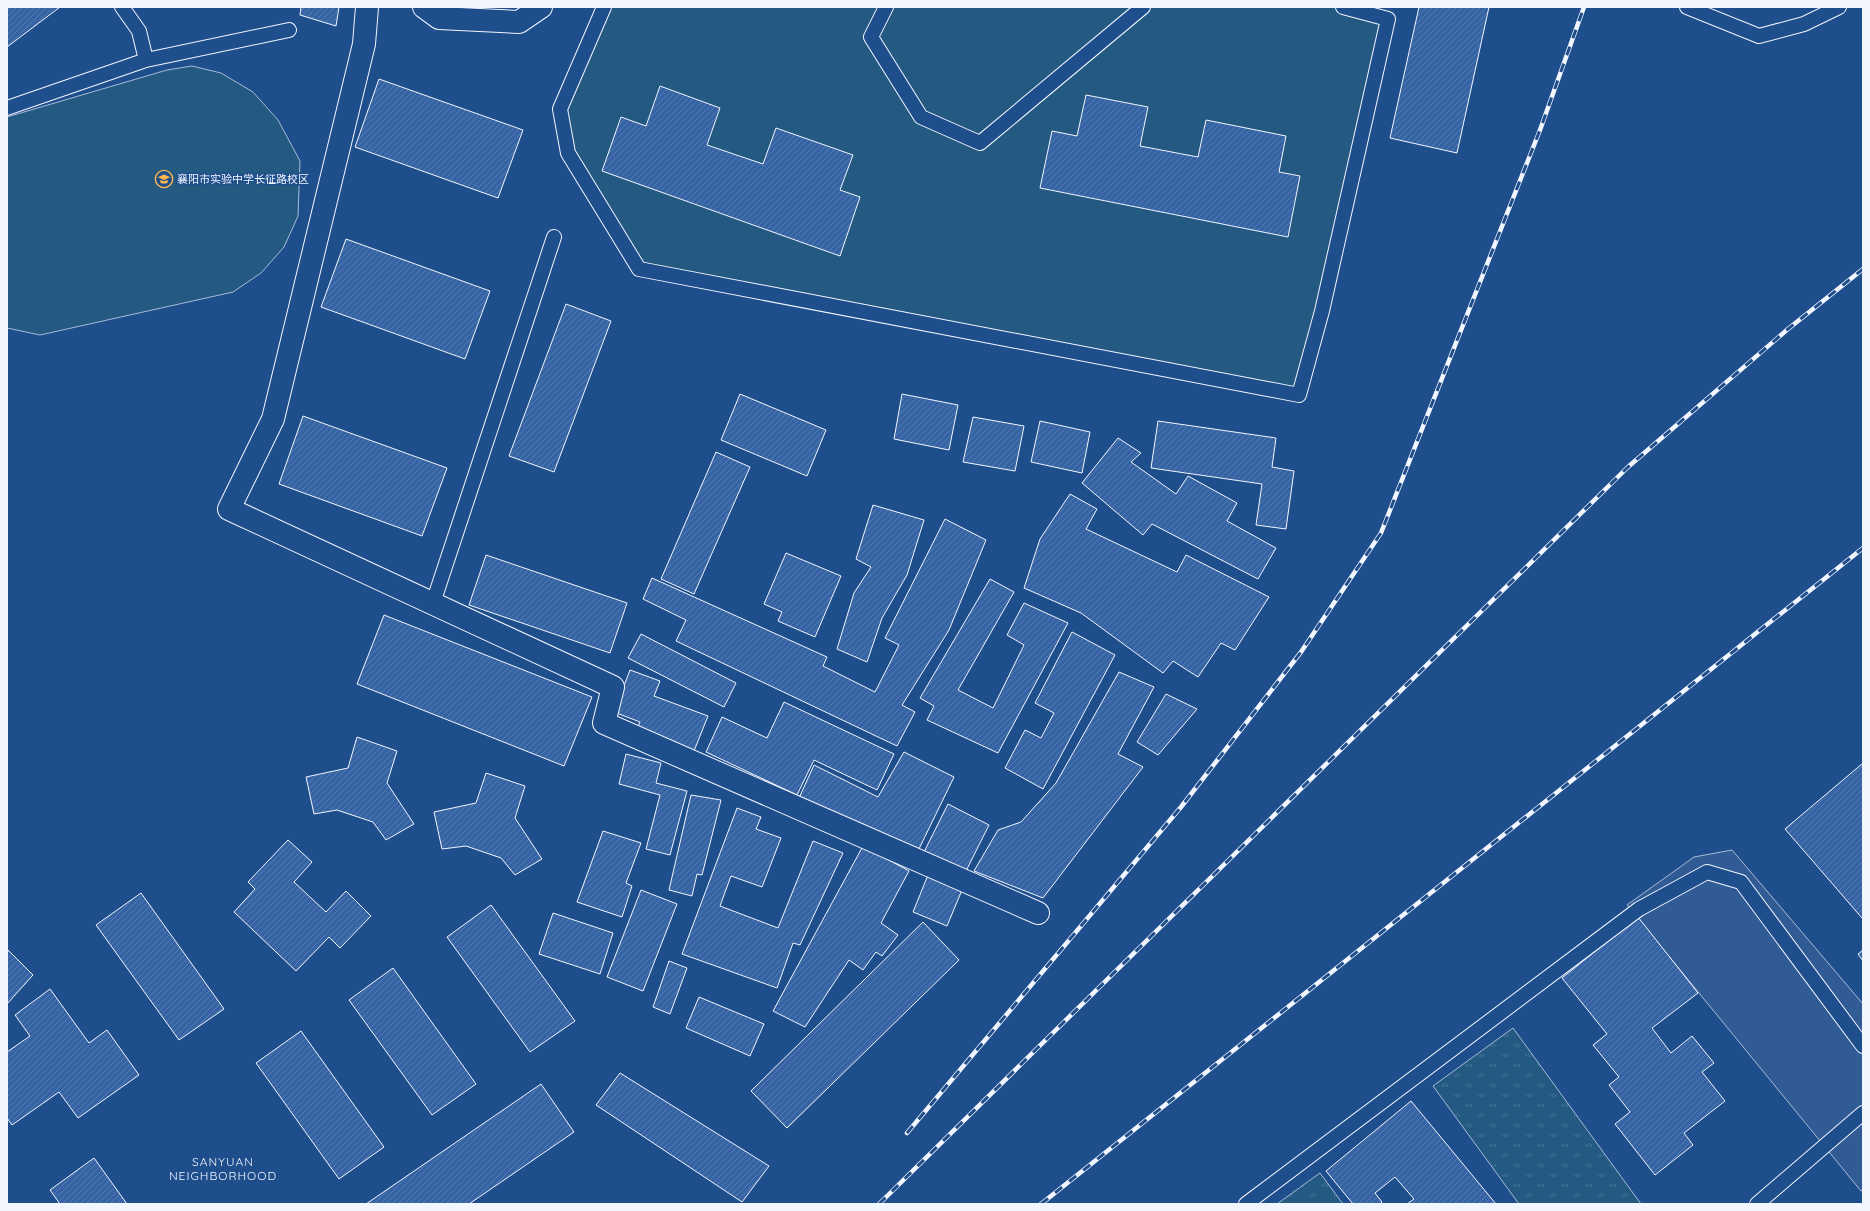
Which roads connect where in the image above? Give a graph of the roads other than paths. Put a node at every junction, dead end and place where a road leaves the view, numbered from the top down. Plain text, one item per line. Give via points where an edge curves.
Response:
1 (122, 7) edge
2 (367, 7) edge
3 (424, 7) edge
4 (541, 7) edge
5 (604, 7) edge
6 (886, 7) edge
7 (1143, 7) edge
8 (1343, 7) edge
9 (1687, 7) edge
10 (1839, 7) edge
11 (289, 30) dead end
12 (146, 60) junction
13 (7, 108) edge
14 (554, 237) dead end
15 (433, 603) junction
16 (1038, 913) dead end
17 (1863, 1046) edge
18 (1863, 1113) edge
19 (1246, 1204) edge
20 (1756, 1204) edge

1 - 12 lane via 140,31
2 - 15 street via 364,44 273,419 229,509
3 - 4 street via 439,18 519,22
5 - 8 lane via 560,109 568,153 639,269 1300,394 1322,311 1388,18
6 - 7 lane via 871,37 921,117 980,143
9 - 10 lane via 1759,36 1804,24
11 - 12 lane
12 - 13 lane
14 - 15 lane
15 - 16 street via 613,687 604,723
17 - 19 lane via 1742,882 1707,872 1639,909
18 - 20 lane

